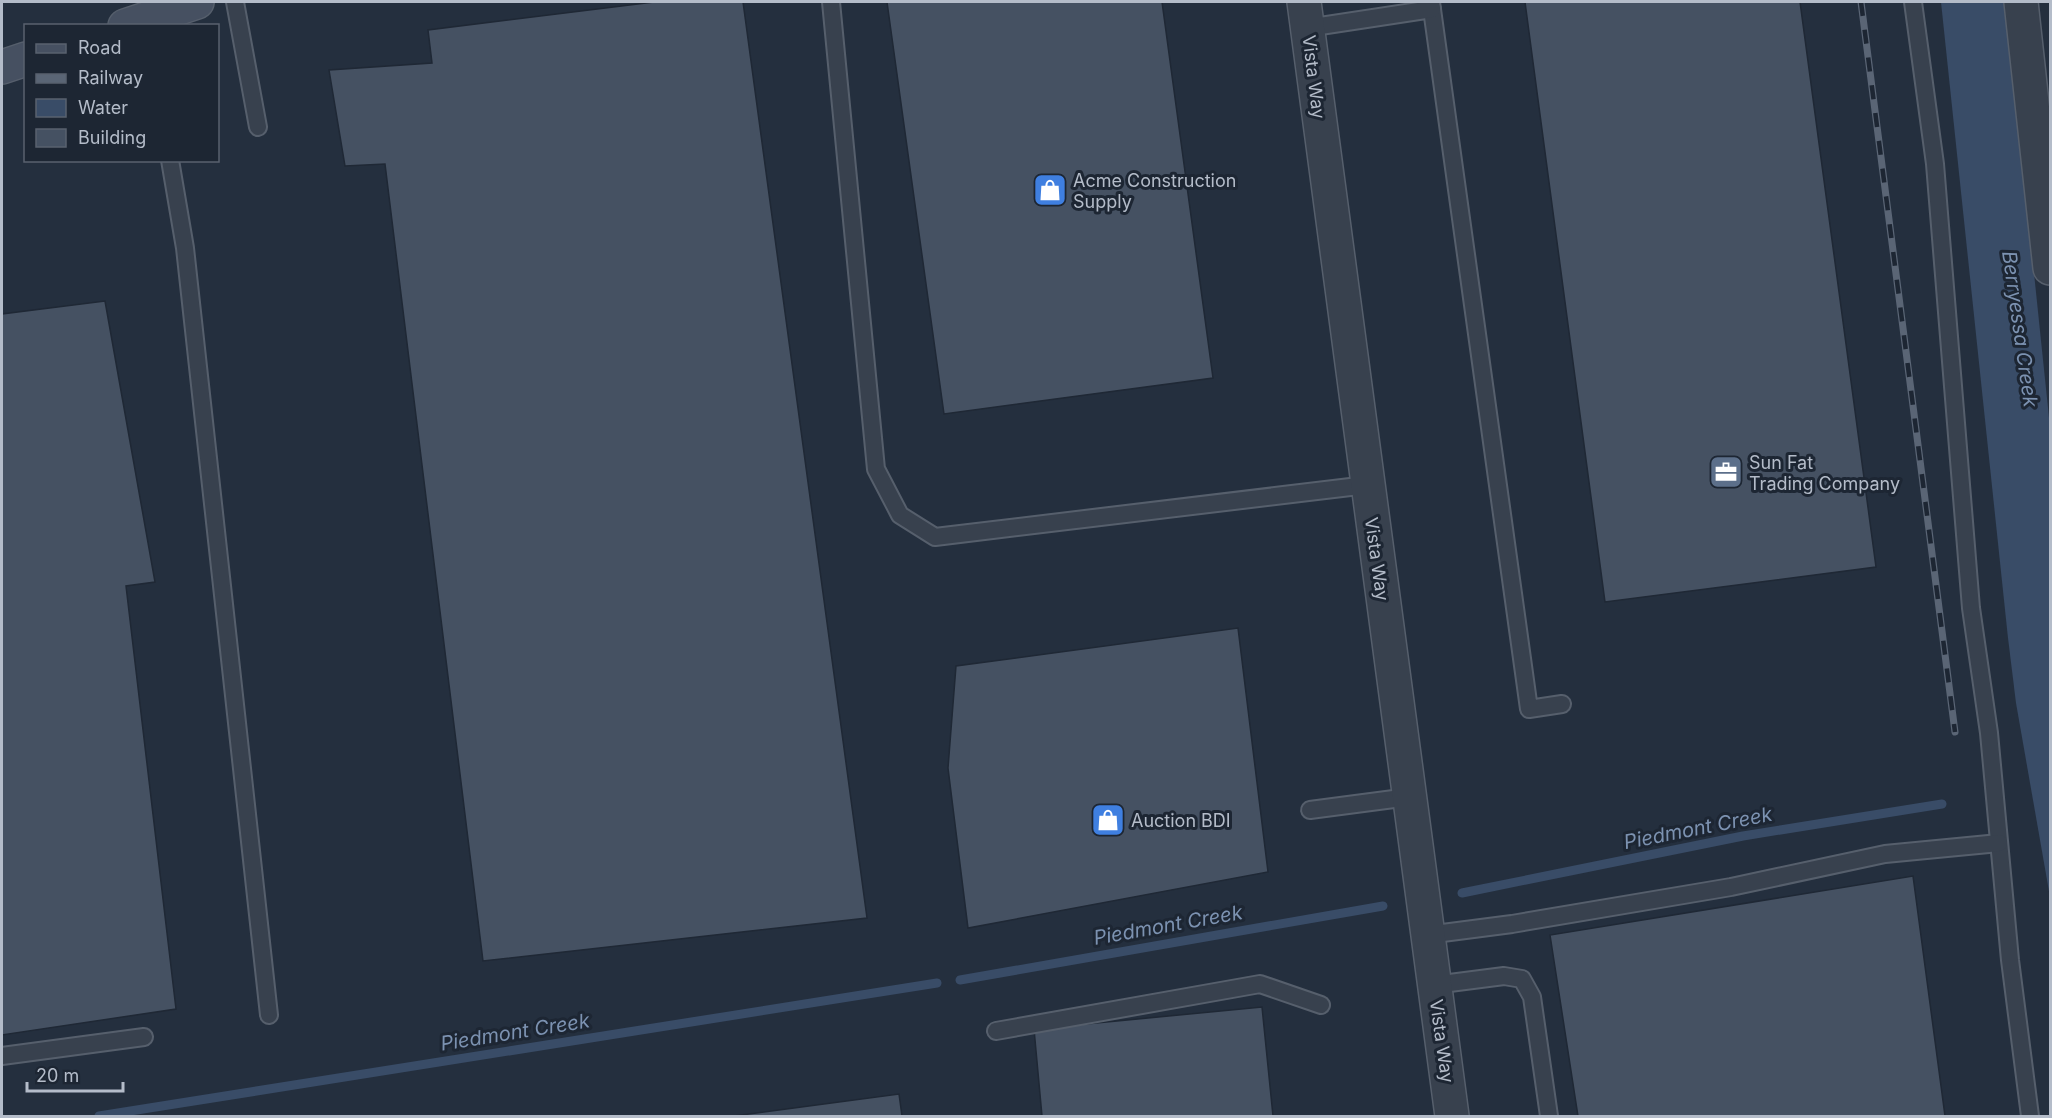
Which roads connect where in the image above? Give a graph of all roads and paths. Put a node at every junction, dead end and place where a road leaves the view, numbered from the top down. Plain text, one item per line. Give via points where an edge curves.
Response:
1 (197, 2) edge
2 (235, 2) edge
3 (831, 2) edge
4 (1913, 2) edge
5 (2021, 2) edge
6 (1431, 5) edge
7 (164, 7) edge
8 (1306, 15) edge
9 (129, 24) edge
10 (258, 127) dead end
11 (170, 162) edge
12 (2050, 268) edge
13 (1367, 484) junction
14 (1562, 704) dead end
15 (1409, 797) junction
16 (1310, 810) dead end
17 (1999, 843) junction
18 (1427, 935) junction
19 (1434, 985) junction
20 (1321, 1005) dead end
21 (269, 1015) dead end
22 (996, 1031) dead end
23 (144, 1037) dead end
24 (2, 1056) edge
25 (1452, 1116) edge
26 (1549, 1116) edge
27 (2030, 1116) edge

1 - 7 main road
2 - 10 lane
3 - 13 lane via 876,469 900,515 935,537
4 - 17 lane via 1935,164 1971,608
5 - 12 street
6 - 8 lane
6 - 14 lane via 1529,709
7 - 9 main road
8 - 13 street, Vista Way
11 - 21 lane via 185,248
13 - 15 street, Vista Way
15 - 16 lane
15 - 18 street, Vista Way
17 - 18 lane via 1885,854 1731,887
17 - 27 lane
18 - 19 street, Vista Way
19 - 25 street, Vista Way
19 - 26 lane via 1504,976 1522,979 1532,997
20 - 22 lane via 1260,984
23 - 24 lane

